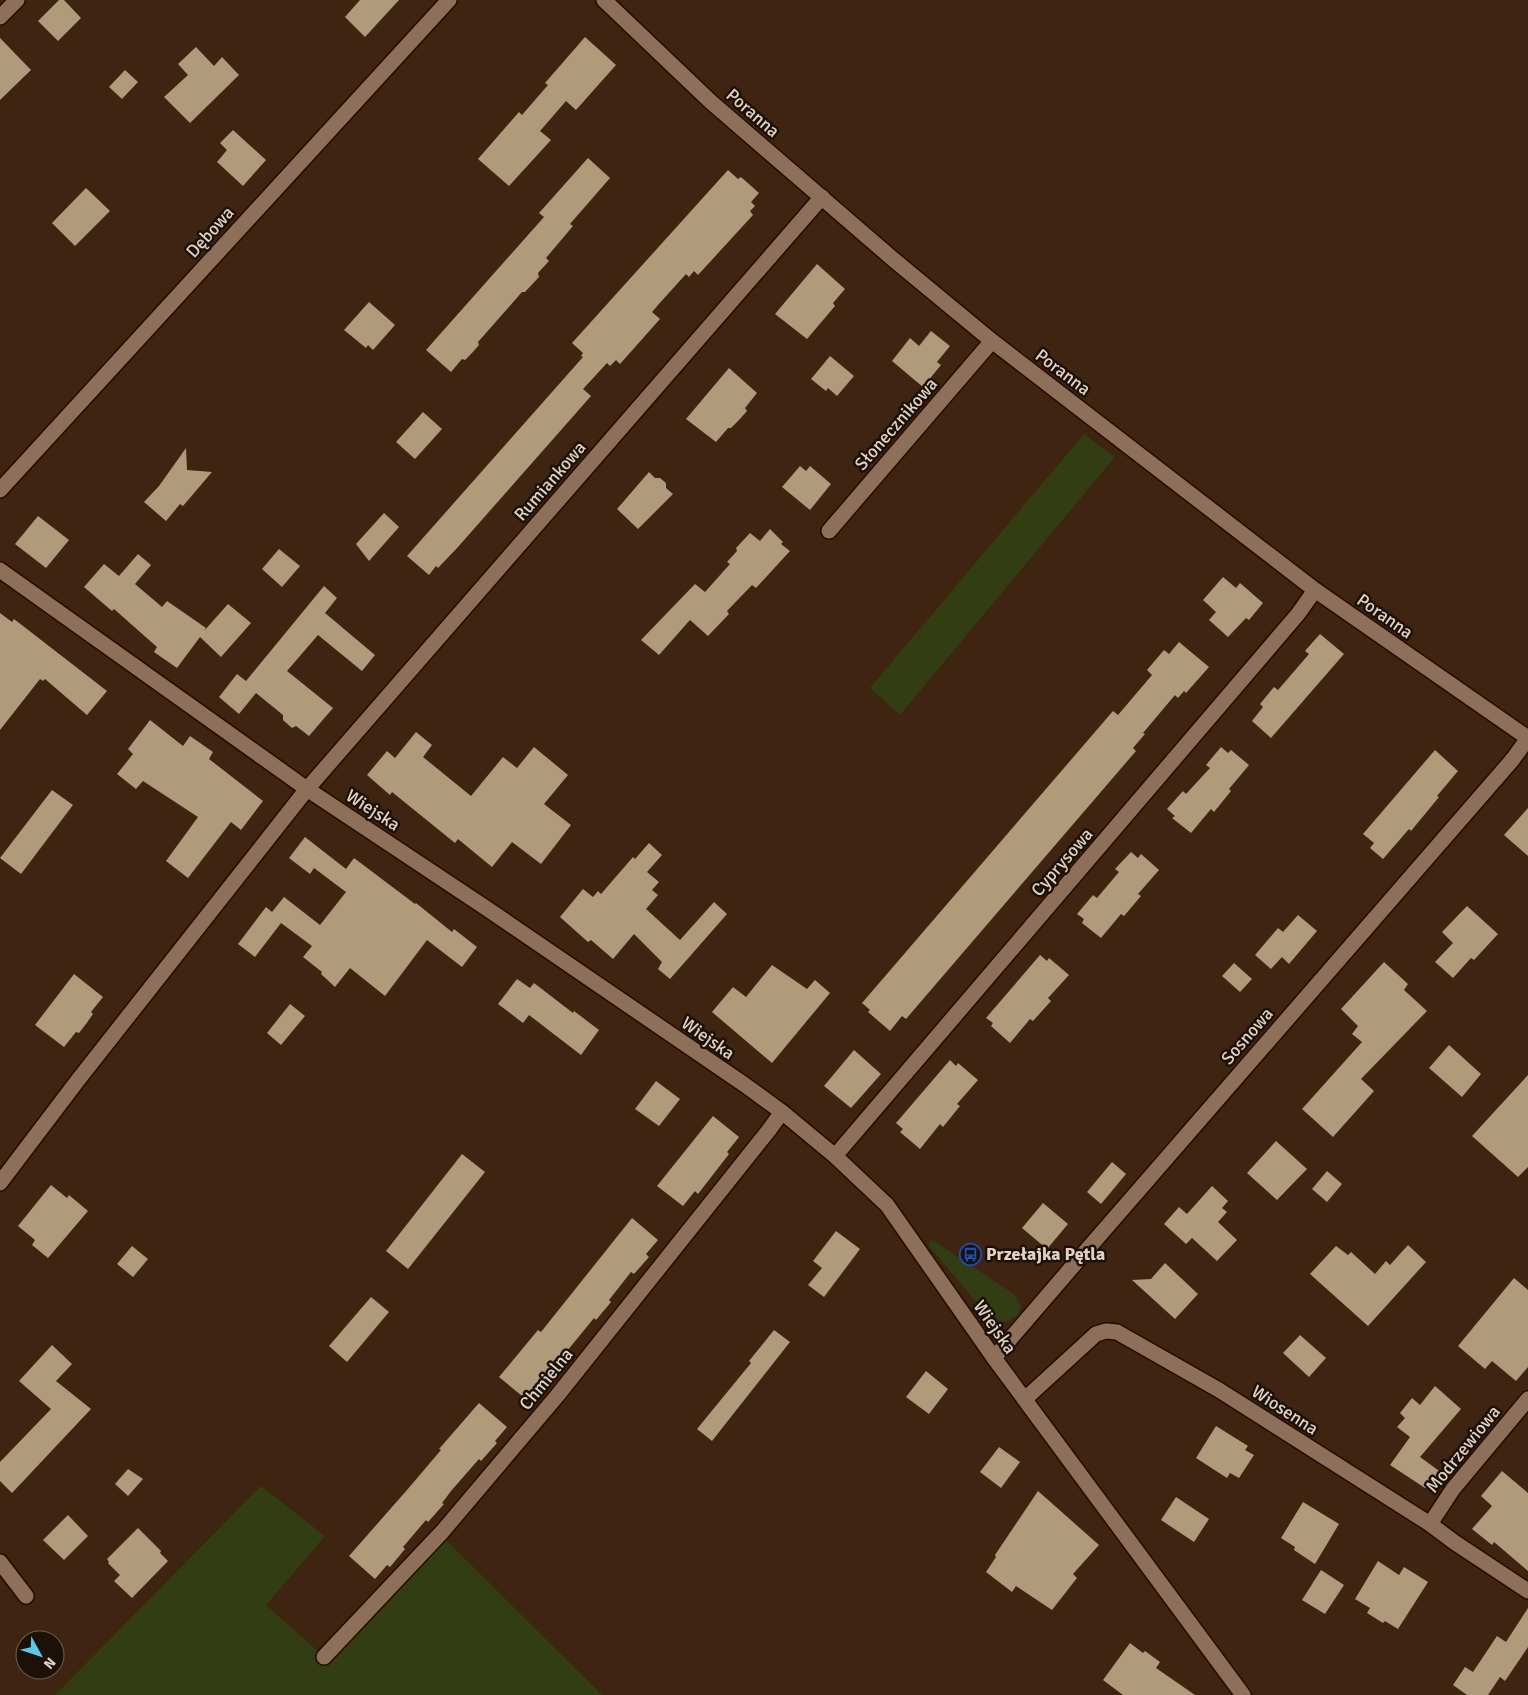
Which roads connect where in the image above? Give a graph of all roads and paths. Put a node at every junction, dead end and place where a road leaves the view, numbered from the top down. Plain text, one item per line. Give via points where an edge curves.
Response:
1 (17, 0) edge
2 (449, 0) edge
3 (604, 0) edge
4 (0, 17) edge
5 (822, 197) junction
6 (992, 341) junction
7 (0, 490) edge
8 (828, 531) dead end
9 (0, 570) edge
10 (1315, 590) junction
11 (1528, 738) edge
12 (307, 789) junction
13 (782, 1112) junction
14 (835, 1156) junction
15 (0, 1183) edge
16 (994, 1358) junction
17 (1528, 1398) edge
18 (1025, 1399) junction
19 (1430, 1524) junction
20 (0, 1562) edge
21 (1528, 1591) edge
22 (26, 1596) dead end
23 (324, 1657) dead end
24 (1243, 1695) edge

1 - 4 street
2 - 7 street, Dębowa
3 - 5 street, Poranna via 711,102
5 - 6 street, Poranna
5 - 12 street, Rumiankowa
6 - 8 street, Słonecznikowa
6 - 10 street, Poranna
9 - 12 street, Wiejska
10 - 11 street, Poranna
10 - 14 street, Cyprysowa via 1298,614
11 - 16 street, Sosnowa
12 - 13 street, Wiejska via 494,913
12 - 15 street, Rumiankowa
13 - 14 street, Wiejska
13 - 23 street, Chmielna via 557,1396 449,1525
14 - 16 street, Wiejska via 887,1205
16 - 18 street, Wiejska
17 - 19 street, Modrzewiowa via 1453,1489
18 - 19 street, Wiosenna via 1096,1334 1117,1332 1219,1390
18 - 24 street, Wiejska
19 - 21 street, Wiosenna
20 - 22 street

